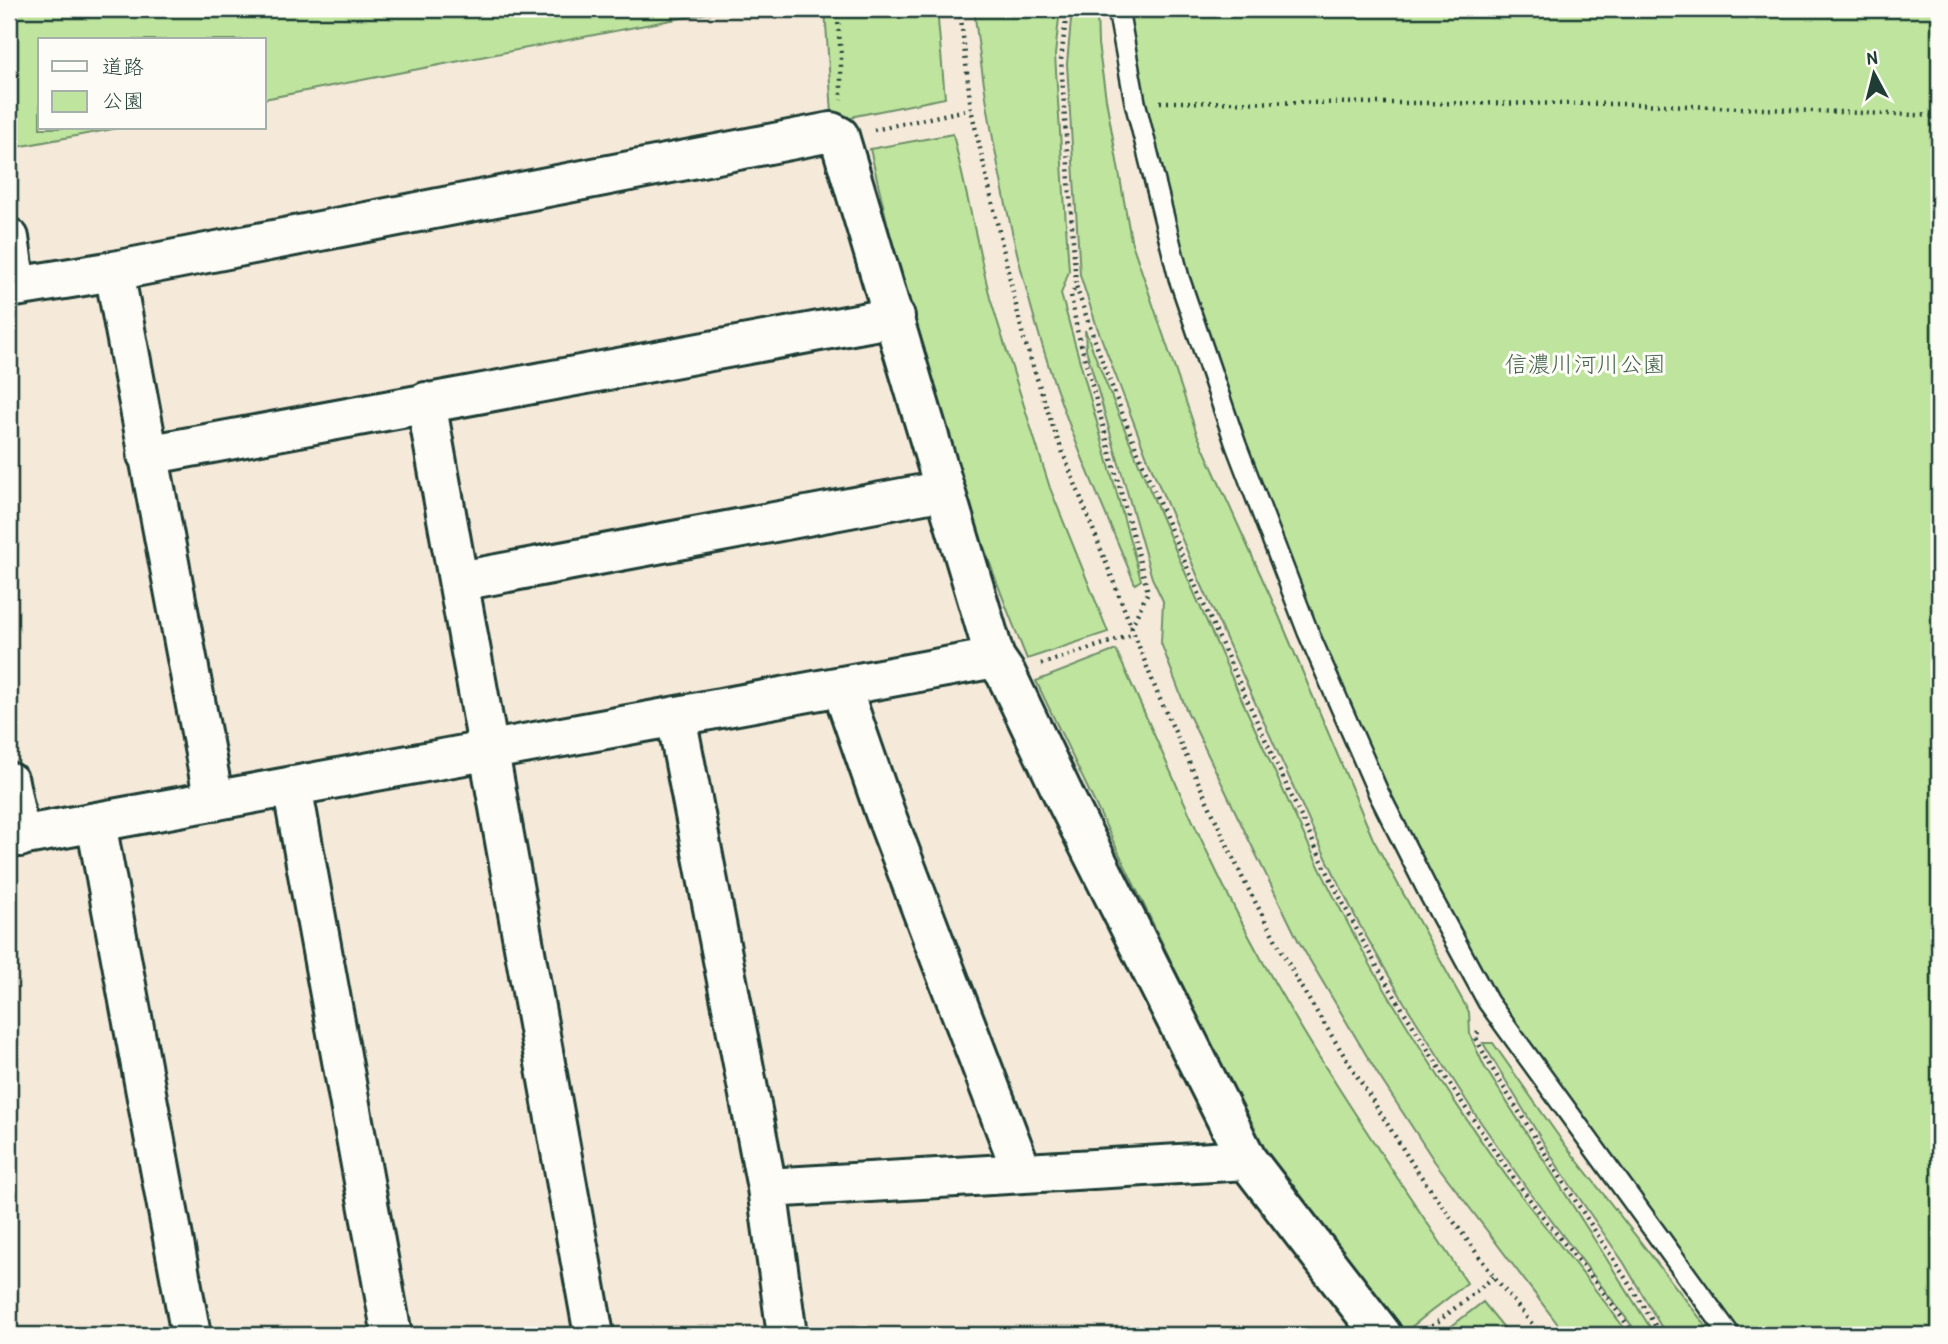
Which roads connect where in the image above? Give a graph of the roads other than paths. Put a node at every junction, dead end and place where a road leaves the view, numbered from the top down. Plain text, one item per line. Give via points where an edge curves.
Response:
1 (1118, 9) edge
2 (9, 239) edge
3 (114, 271) junction
4 (12, 287) edge
5 (895, 317) junction
6 (426, 402) junction
7 (147, 455) junction
8 (945, 490) junction
9 (460, 581) junction
10 (1001, 666) junction
11 (841, 686) junction
12 (676, 716) junction
13 (489, 751) junction
14 (9, 782) edge
15 (292, 786) junction
16 (215, 801) junction
17 (96, 823) junction
18 (14, 837) edge
19 (1247, 1160) junction
20 (1022, 1172) junction
21 (767, 1188) junction
22 (191, 1335) edge
23 (392, 1335) edge
24 (594, 1335) edge
25 (787, 1335) edge
26 (1382, 1335) edge
27 (1730, 1335) edge

1 - 27 lane via 1135,102 1180,278 1236,445 1308,632 1378,792 1488,1002
2 - 4 street
3 - 4 street
3 - 5 street via 831,132 851,134
3 - 7 street
5 - 6 street
5 - 8 street
6 - 7 street
6 - 9 street
7 - 16 street
8 - 9 street
8 - 10 street
9 - 13 street
10 - 11 street
10 - 19 street
11 - 12 street
11 - 20 street via 884,813
12 - 13 street
12 - 21 street
13 - 15 street
13 - 24 street
14 - 18 street
15 - 16 street
15 - 23 street
16 - 17 street
17 - 18 street
17 - 22 street
19 - 20 street
19 - 26 street
20 - 21 street
21 - 25 street

